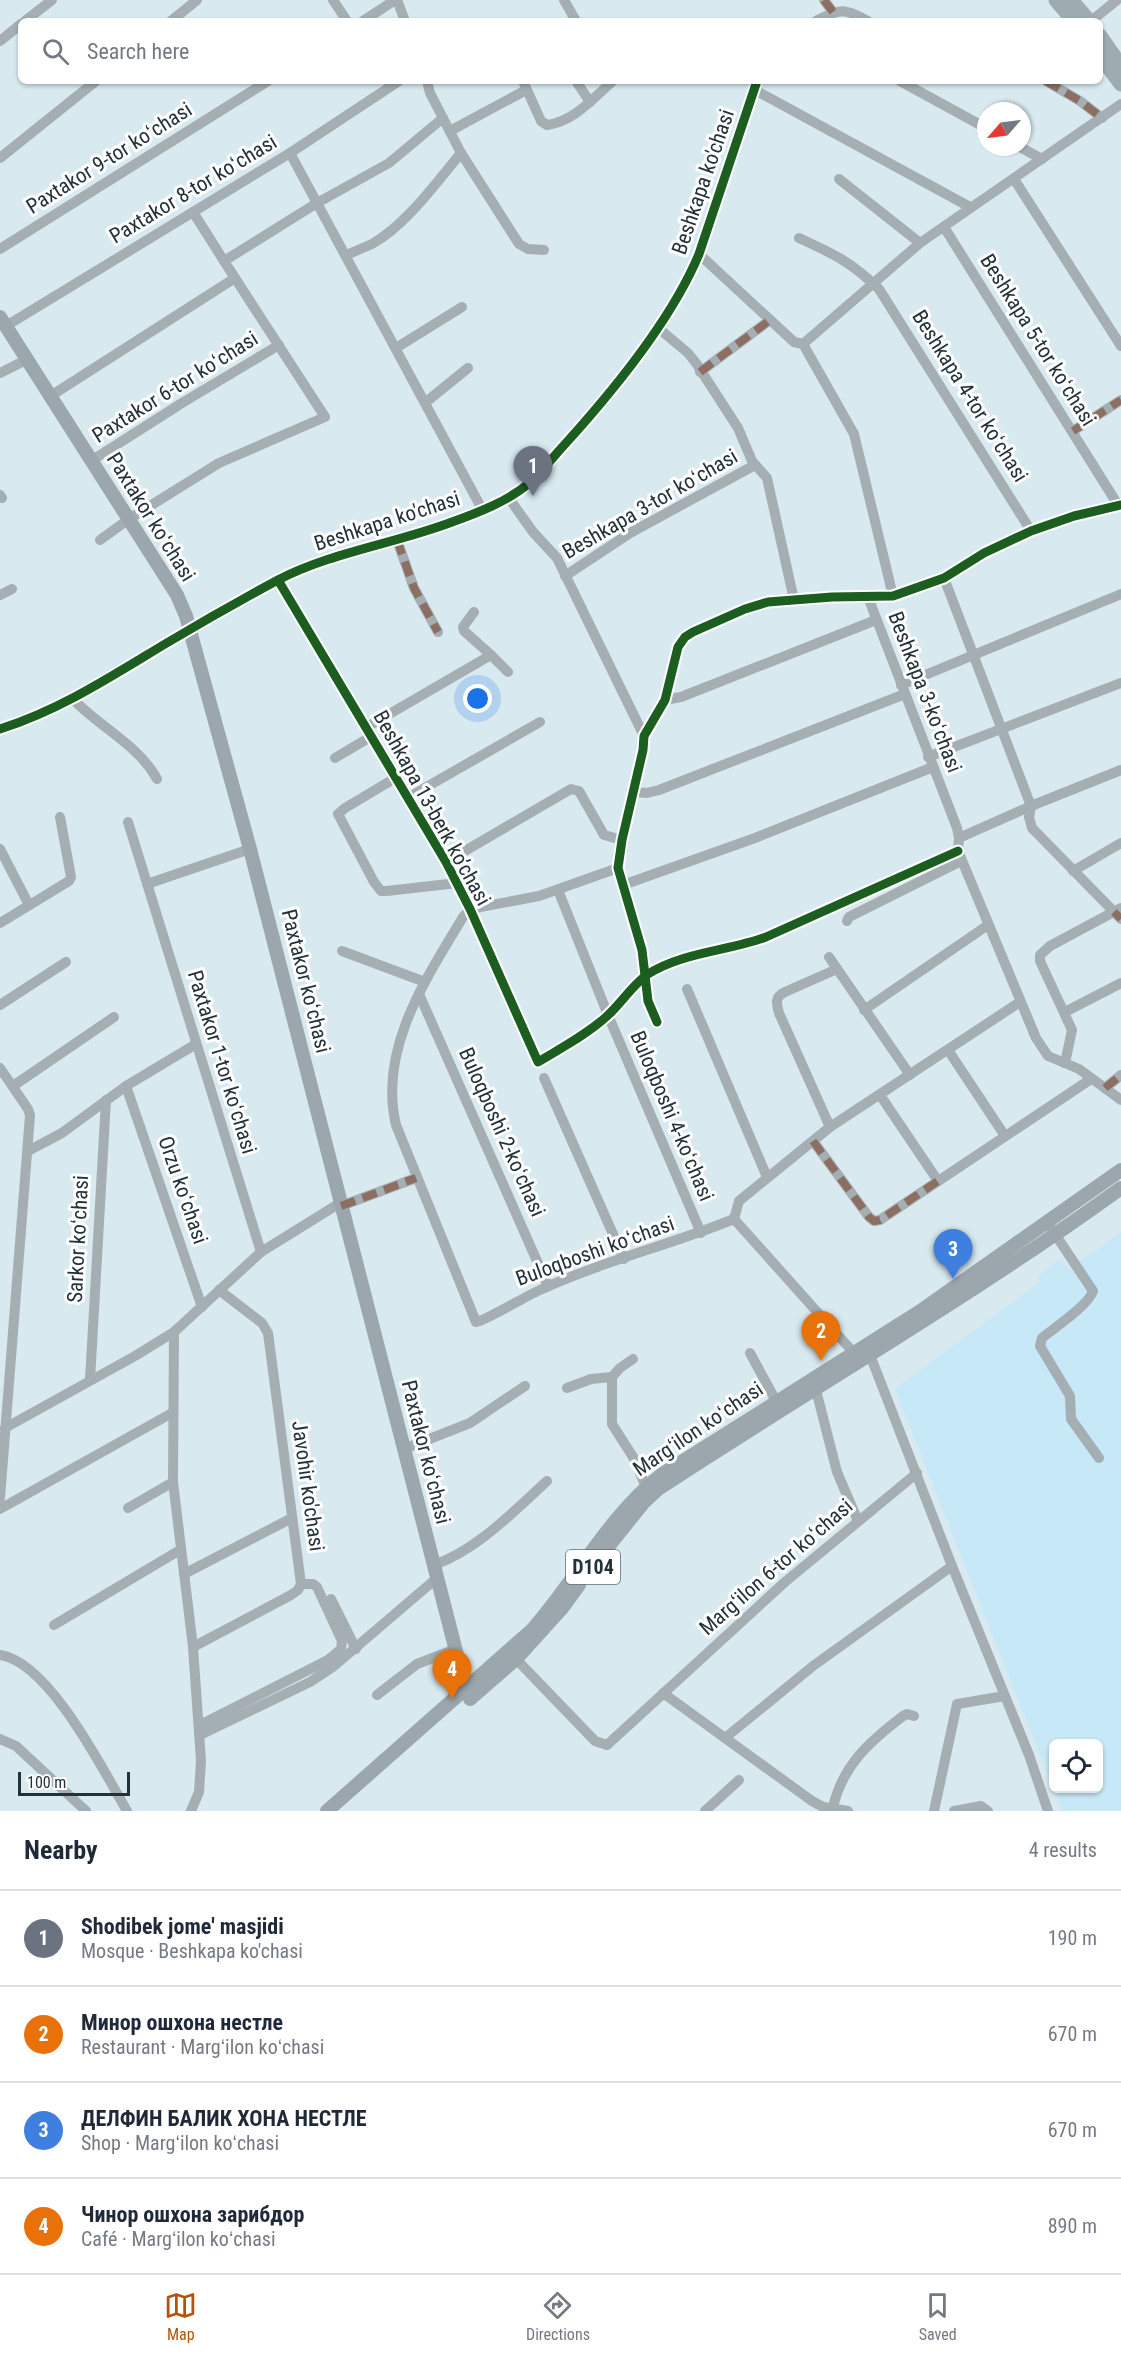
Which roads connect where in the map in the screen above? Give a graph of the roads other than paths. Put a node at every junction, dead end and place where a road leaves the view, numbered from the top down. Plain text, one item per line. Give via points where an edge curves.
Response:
1 (52, 0) edge
2 (197, 0) edge
3 (333, 0) edge
4 (396, 0) edge
5 (564, 0) edge
6 (824, 0) edge
7 (1056, 0) edge
8 (1071, 0) edge
9 (1117, 0) edge
10 (833, 12) junction
11 (29, 18) edge
12 (175, 18) edge
13 (345, 18) edge
14 (368, 18) edge
15 (404, 18) edge
16 (574, 18) edge
17 (822, 18) edge
18 (863, 18) edge
19 (1071, 18) edge
20 (1087, 18) edge
21 (1094, 18) edge
22 (18, 26) edge
23 (1103, 40) edge
24 (0, 41) edge
25 (1103, 60) edge
26 (1121, 66) edge
27 (92, 84) edge
28 (263, 84) edge
29 (394, 84) edge
30 (428, 84) edge
31 (578, 84) edge
32 (610, 84) edge
33 (905, 84) edge
34 (1051, 84) edge
35 (1121, 84) edge
36 (525, 85) edge
37 (755, 85) edge
38 (590, 102) junction
39 (1121, 104) edge
40 (443, 118) junction
41 (1102, 118) junction
42 (977, 123) edge
43 (450, 131) junction
44 (290, 153) junction
45 (461, 153) junction
46 (1031, 153) edge
47 (0, 158) edge
48 (1042, 159) junction
49 (839, 179) dead end
50 (1014, 179) junction
51 (317, 203) junction
52 (970, 207) junction
53 (193, 212) junction
54 (944, 227) junction
55 (799, 238) dead end
56 (920, 243) junction
57 (0, 249) edge
58 (544, 250) dead end
59 (699, 254) junction
60 (345, 255) junction
61 (224, 261) junction
62 (236, 278) junction
63 (873, 283) junction
64 (462, 307) dead end
65 (770, 320) junction
66 (3, 322) edge
67 (657, 327) junction
68 (803, 344) junction
69 (279, 345) junction
70 (1121, 346) edge
71 (396, 348) junction
72 (26, 360) junction
73 (468, 368) dead end
74 (700, 372) junction
75 (0, 373) edge
76 (49, 397) junction
77 (1121, 400) edge
78 (426, 402) junction
79 (1073, 431) junction
80 (91, 461) junction
81 (755, 465) junction
82 (508, 497) junction
83 (1119, 505) edge
84 (482, 509) junction
85 (129, 519) junction
86 (1031, 531) junction
87 (100, 540) dead end
88 (397, 540) junction
89 (565, 576) junction
90 (944, 578) junction
91 (278, 580) junction
92 (12, 589) dead end
93 (1121, 594) edge
94 (0, 595) edge
95 (892, 596) junction
96 (868, 597) junction
97 (794, 600) junction
98 (474, 612) dead end
99 (876, 620) junction
100 (190, 629) junction
101 (438, 632) dead end
102 (491, 655) junction
103 (974, 656) junction
104 (508, 672) dead end
105 (1121, 683) edge
106 (903, 689) junction
107 (73, 699) junction
108 (665, 700) junction
109 (540, 722) dead end
110 (1001, 728) junction
111 (0, 729) edge
112 (370, 732) junction
113 (644, 736) junction
114 (928, 756) junction
115 (335, 758) dead end
116 (933, 767) junction
117 (1121, 770) edge
118 (397, 777) junction
119 (157, 778) dead end
120 (635, 792) junction
121 (409, 797) junction
122 (1030, 806) junction
123 (60, 817) dead end
124 (128, 822) dead end
125 (959, 838) junction
126 (622, 840) junction
127 (1121, 843) edge
128 (0, 849) edge
129 (250, 849) junction
130 (960, 856) junction
131 (446, 862) junction
132 (618, 868) junction
133 (1073, 871) junction
134 (147, 884) junction
135 (457, 884) junction
136 (623, 885) junction
137 (558, 890) junction
138 (29, 905) junction
139 (470, 909) junction
140 (1119, 913) edge
141 (847, 921) dead end
142 (0, 923) edge
143 (988, 925) junction
144 (342, 951) dead end
145 (829, 957) dead end
146 (66, 962) dead end
147 (837, 969) junction
148 (647, 975) junction
149 (425, 982) junction
150 (1121, 983) edge
151 (687, 989) dead end
152 (419, 994) junction
153 (1020, 1002) junction
154 (0, 1005) edge
155 (864, 1010) junction
156 (1065, 1012) junction
157 (608, 1015) junction
158 (114, 1017) dead end
159 (657, 1022) dead end
160 (196, 1044) junction
161 (948, 1050) junction
162 (1065, 1062) junction
163 (0, 1068) edge
164 (910, 1075) junction
165 (1121, 1075) edge
166 (544, 1078) dead end
167 (1090, 1079) junction
168 (13, 1086) junction
169 (126, 1086) junction
170 (1105, 1088) junction
171 (879, 1095) junction
172 (106, 1100) junction
173 (1121, 1100) edge
174 (830, 1127) junction
175 (1005, 1136) junction
176 (813, 1141) junction
177 (28, 1151) junction
178 (1121, 1170) edge
179 (416, 1178) junction
180 (767, 1178) junction
181 (938, 1181) junction
182 (1121, 1188) edge
183 (341, 1204) junction
184 (734, 1219) junction
185 (1047, 1222) junction
186 (700, 1233) junction
187 (1056, 1235) junction
188 (261, 1252) junction
189 (624, 1259) junction
190 (548, 1286) junction
191 (219, 1290) junction
192 (202, 1307) junction
193 (473, 1319) joint
194 (174, 1332) junction
195 (853, 1352) junction
196 (750, 1353) dead end
197 (870, 1355) junction
198 (633, 1359) dead end
199 (612, 1377) junction
200 (90, 1380) junction
201 (525, 1386) dead end
202 (567, 1388) dead end
203 (816, 1390) junction
204 (776, 1401) junction
205 (172, 1413) junction
206 (3, 1414) edge
207 (5, 1428) junction
208 (404, 1449) junction
209 (1099, 1458) dead end
210 (917, 1473) junction
211 (547, 1480) dead end
212 (173, 1482) junction
213 (646, 1487) junction
214 (0, 1498) edge
215 (128, 1508) dead end
216 (0, 1509) edge
217 (292, 1518) junction
218 (858, 1521) junction
219 (180, 1550) junction
220 (952, 1566) junction
221 (435, 1571) junction
222 (184, 1574) junction
223 (301, 1584) junction
224 (317, 1587) junction
225 (54, 1625) dead end
226 (193, 1647) junction
227 (356, 1649) junction
228 (456, 1649) junction
229 (0, 1655) edge
230 (516, 1659) junction
231 (663, 1693) junction
232 (468, 1694) junction
233 (377, 1695) dead end
234 (1005, 1696) junction
235 (914, 1716) dead end
236 (200, 1730) junction
237 (725, 1738) junction
238 (0, 1739) edge
239 (739, 1780) dead end
240 (825, 1808) edge
241 (86, 1811) edge
242 (127, 1811) edge
243 (191, 1811) edge
244 (327, 1811) edge
245 (340, 1811) edge
246 (705, 1811) edge
247 (848, 1811) edge
248 (934, 1811) edge
249 (954, 1811) edge
250 (988, 1811) edge
251 (1048, 1811) edge

1 - 11 street
2 - 12 street
3 - 13 street
4 - 14 street
4 - 15 street
5 - 16 street
6 - 10 street
7 - 19 highway
8 - 20 highway
9 - 21 street
10 - 17 street
10 - 18 street via 852,12
22 - 24 street
23 - 26 highway
25 - 35 highway
27 - 47 street
28 - 57 street, Paxtakor 9-tor koʻchasi
29 - 44 street, Paxtakor 8-tor koʻchasi
30 - 40 street
31 - 38 street
32 - 38 street
33 - 42 street
34 - 41 street
36 - 38 street via 541,122 547,125 570,117
36 - 43 street
37 - 52 street
37 - 59 street, Beshkapa ko'chasi
39 - 41 street
40 - 43 street
40 - 51 street via 389,163
41 - 48 street
43 - 45 street
44 - 51 street
44 - 53 street, Paxtakor 8-tor koʻchasi
45 - 58 street via 519,244
45 - 60 street via 392,229 373,243
46 - 48 street
48 - 50 street
49 - 56 street
50 - 52 street
50 - 70 street
51 - 60 street
51 - 61 street
52 - 54 street
53 - 61 street, Paxtakor 6-tor koʻchasi
53 - 66 street, Paxtakor 8-tor koʻchasi
54 - 56 street
54 - 79 street, Beshkapa 5-tor koʻchasi
55 - 63 street, Beshkapa 4-tor koʻchasi via 842,257
56 - 63 street
59 - 65 street
59 - 67 street, Beshkapa ko'chasi
60 - 71 street
61 - 62 street, Paxtakor 6-tor koʻchasi
62 - 69 street, Paxtakor 6-tor koʻchasi
62 - 76 street
63 - 68 street
63 - 86 street, Beshkapa 4-tor koʻchasi
64 - 71 street
65 - 68 street via 794,342
65 - 74 street
66 - 72 main road, Paxtakor koʻchasi
67 - 74 street, Beshkapa 3-tor koʻchasi via 688,353
67 - 82 street, Beshkapa ko'chasi via 591,415 528,484
68 - 95 street via 854,434
69 - 80 street, Paxtakor 6-tor koʻchasi
69 - 85 street, Paxtakor 6-tor koʻchasi via 325,417 219,463
71 - 78 street
72 - 75 street
72 - 76 main road, Paxtakor koʻchasi
73 - 78 street
74 - 81 street, Beshkapa 3-tor koʻchasi via 738,428
76 - 80 main road, Paxtakor koʻchasi
77 - 79 street
78 - 84 street
79 - 83 street, Beshkapa 5-tor koʻchasi
80 - 85 main road, Paxtakor koʻchasi
81 - 89 street, Beshkapa 3-tor koʻchasi via 630,533
81 - 97 street, Beshkapa 3-tor koʻchasi via 763,471 770,487
82 - 84 street, Beshkapa ko'chasi
82 - 89 street, Beshkapa 3-tor koʻchasi via 557,558
83 - 86 street
84 - 88 street, Beshkapa ko'chasi
85 - 87 street
85 - 100 main road, Paxtakor koʻchasi via 177,595
86 - 90 street
88 - 91 street, Beshkapa ko'chasi via 313,563
88 - 101 street via 414,588
89 - 113 street, Beshkapa 3-tor koʻchasi
90 - 95 street
90 - 103 street
91 - 100 street, Beshkapa ko'chasi
91 - 112 street, Beshkapa 13-berk koʼchasi
92 - 94 street
93 - 103 street
95 - 96 street
96 - 97 street, Beshkapa 3-koʻchasi
96 - 99 street, Beshkapa 3-koʻchasi
97 - 108 street, Beshkapa 3-koʻchasi via 745,609 685,637 678,647
98 - 102 street via 464,631
99 - 106 street, Beshkapa 3-koʻchasi
99 - 108 street
100 - 107 street, Beshkapa ko'chasi
100 - 129 main road, Paxtakor koʻchasi
102 - 104 street
102 - 112 street, Beshkapa 13-berk koʼchasi
103 - 106 street
103 - 110 street
105 - 110 street
106 - 114 street, Beshkapa 3-koʻchasi
106 - 120 street via 658,790
107 - 111 street, Beshkapa ko'chasi
107 - 119 street via 144,759
108 - 113 street, Beshkapa 3-koʻchasi
109 - 121 street, Beshkapa 13-berk koʼchasi
110 - 114 street
110 - 122 street
112 - 115 street, Beshkapa 13-berk koʼchasi
112 - 118 street, Beshkapa 13-berk koʼchasi
113 - 120 street, Beshkapa 3-koʻchasi
114 - 116 street, Beshkapa 3-koʻchasi
116 - 125 street, Beshkapa 3-koʻchasi
116 - 136 street via 755,838
117 - 122 street
118 - 121 street, Beshkapa 13-berk koʼchasi
118 - 135 street, Beshkapa 13-berk koʼchasi via 338,814 374,882 381,891
120 - 126 street, Beshkapa 3-koʻchasi
121 - 131 street, Beshkapa 13-berk koʼchasi
122 - 125 street
122 - 133 street via 1034,832
123 - 138 street via 71,878
124 - 134 street, Paxtakor 1-tor koʻchasi
125 - 130 street, Beshkapa 3-koʻchasi
126 - 131 street, Beshkapa 13-berk koʼchasi via 604,835 579,791 571,789
126 - 132 street, Beshkapa 3-koʻchasi
127 - 133 street
128 - 138 street
129 - 134 street
129 - 183 main road, Paxtakor koʻchasi
130 - 141 street
130 - 143 street
130 - 148 street via 766,937 688,957
131 - 135 street, Beshkapa 13-berk koʼchasi
132 - 136 street, Beshkapa 3-koʻchasi
132 - 137 street, Beshkapa 13-berk koʼchasi
133 - 140 street
134 - 160 street, Paxtakor 1-tor koʻchasi
135 - 139 street, Beshkapa 13-berk koʼchasi
136 - 148 street, Beshkapa 3-koʻchasi
137 - 139 street, Beshkapa 13-berk koʼchasi
137 - 157 street, Buloqboshi 4-koʻchasi
138 - 142 street
139 - 149 street, Beshkapa 13-berk koʼchasi
139 - 157 street, Beshkapa 13-berk koʼchasi via 538,1062
140 - 156 street via 1050,946 1040,955
143 - 153 street
143 - 155 street
144 - 149 street
145 - 147 street
146 - 154 street
147 - 155 street
147 - 174 street via 785,992 776,1000
148 - 157 street
148 - 159 street, Beshkapa 3-koʻchasi via 648,1001
149 - 152 street, Beshkapa 13-berk koʼchasi
150 - 156 street
151 - 180 street
152 - 179 street, Beshkapa 13-berk koʼchasi via 396,1053 393,1088 396,1125
152 - 190 street, Buloqboshi 2-koʻchasi
153 - 161 street
153 - 162 street via 1042,1050
155 - 164 street
156 - 162 street via 1072,1030
157 - 186 street, Buloqboshi 4-koʻchasi
158 - 168 street
160 - 169 street
160 - 188 street, Paxtakor 1-tor koʻchasi
161 - 164 street
161 - 175 street
162 - 167 street
163 - 168 street
164 - 171 street
165 - 170 street
166 - 189 street
167 - 170 street
167 - 175 street
168 - 177 street via 30,1115
169 - 172 street
169 - 192 street, Orzu koʻchasi
170 - 173 street
171 - 174 street
171 - 181 street
172 - 177 street via 62,1133
172 - 200 street, Sarkor koʻchasi
174 - 176 street
175 - 181 street
176 - 180 street
176 - 181 street via 874,1221
177 - 206 street
178 - 185 main road, Margʻilon koʻchasi / D104
179 - 183 street
179 - 193 street, Beshkapa 13-berk koʼchasi
180 - 184 street via 739,1201
182 - 187 main road, Margʻilon koʻchasi / D104
183 - 188 street
183 - 208 main road, Paxtakor koʻchasi
184 - 186 street, Buloqboshi koʻchasi
184 - 195 street
185 - 187 street
185 - 195 main road, Margʻilon koʻchasi / D104 via 919,1312
186 - 189 street, Buloqboshi koʻchasi
187 - 197 main road, Margʻilon koʻchasi / D104
187 - 209 street via 1094,1291 1042,1338 1040,1346 1070,1396 1071,1419
188 - 191 street
189 - 190 street, Buloqboshi koʻchasi
190 - 193 street, Buloqboshi koʻchasi via 483,1321
191 - 192 street
191 - 217 street, Javohir ko'chasi via 262,1323 268,1333
192 - 194 street
194 - 200 street
194 - 205 street
195 - 204 main road, Margʻilon koʻchasi / D104
196 - 204 street
197 - 203 main road, Margʻilon koʻchasi / D104
197 - 210 street
198 - 199 street
199 - 202 street via 591,1379
199 - 213 street via 612,1424
200 - 207 street
201 - 208 street via 470,1423
203 - 218 street via 837,1472
203 - 230 main road, Margʻilon koʻchasi / D104 via 658,1489
204 - 213 main road, Margʻilon koʻchasi / D104
205 - 212 street
205 - 216 street
206 - 207 street
207 - 214 street
208 - 221 main road, Paxtakor koʻchasi
210 - 218 street, Margʻilon 6-tor koʻchasi
210 - 220 street
211 - 221 street via 510,1515
212 - 215 street
212 - 219 street
213 - 232 main road, Margʻilon koʻchasi / D104 via 625,1508 532,1630
217 - 222 street
217 - 223 street, Javohir ko'chasi
218 - 231 street, Margʻilon 6-tor koʻchasi
219 - 222 street
219 - 225 street
220 - 234 street
220 - 237 street via 813,1666
221 - 227 street
221 - 228 main road, Paxtakor koʻchasi
222 - 226 street
223 - 224 street
223 - 226 street, Javohir ko'chasi via 291,1595
224 - 227 street via 327,1592
224 - 236 street via 342,1641 337,1655
226 - 236 street
227 - 236 street via 310,1682
228 - 232 main road, Paxtakor koʻchasi
228 - 233 street via 417,1664
229 - 242 street via 19,1660 56,1698 78,1727
230 - 231 street, Margʻilon 6-tor koʻchasi via 604,1746
230 - 232 main road, Margʻilon koʻchasi / D104
231 - 237 street
232 - 244 main road, Margʻilon koʻchasi / D104
232 - 245 main road, Margʻilon koʻchasi / D104
234 - 248 street via 957,1704
234 - 251 street
235 - 240 street via 903,1716 868,1745
236 - 243 street via 198,1792
237 - 240 street
238 - 241 street via 16,1746
239 - 246 street
240 - 247 street
249 - 250 street via 975,1806

